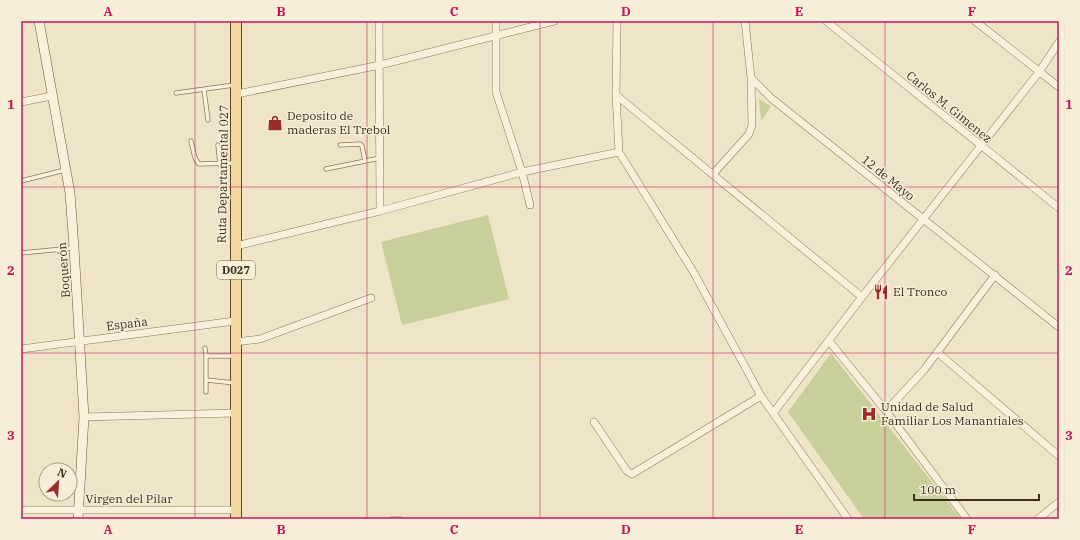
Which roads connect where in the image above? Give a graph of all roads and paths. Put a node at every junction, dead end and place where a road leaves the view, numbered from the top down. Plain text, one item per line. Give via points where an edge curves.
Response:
1 (39, 21) edge
2 (236, 21) edge
3 (379, 21) edge
4 (496, 21) edge
5 (554, 21) edge
6 (617, 21) edge
7 (745, 21) edge
8 (826, 21) edge
9 (975, 21) edge
10 (496, 36) junction
11 (1059, 42) edge
12 (380, 65) junction
13 (1039, 72) junction
14 (751, 78) junction
15 (1059, 87) edge
16 (204, 90) junction
17 (237, 90) junction
18 (176, 93) dead end
19 (616, 95) junction
20 (52, 96) junction
21 (21, 102) edge
22 (208, 120) dead end
23 (191, 141) dead end
24 (218, 145) dead end
25 (340, 145) dead end
26 (981, 146) junction
27 (619, 152) junction
28 (380, 158) junction
29 (365, 161) junction
30 (236, 163) junction
31 (220, 165) junction
32 (326, 169) dead end
33 (66, 170) junction
34 (522, 172) junction
35 (713, 174) junction
36 (21, 181) edge
37 (530, 205) dead end
38 (1059, 208) edge
39 (380, 210) junction
40 (923, 220) junction
41 (236, 246) junction
42 (74, 248) junction
43 (21, 253) edge
44 (995, 275) junction
45 (862, 296) junction
46 (371, 298) dead end
47 (235, 320) junction
48 (1059, 327) edge
49 (81, 341) junction
50 (829, 341) junction
51 (235, 342) junction
52 (206, 348) dead end
53 (21, 349) edge
54 (937, 352) junction
55 (206, 356) junction
56 (236, 356) junction
57 (206, 380) junction
58 (236, 383) junction
59 (206, 392) dead end
60 (761, 396) junction
61 (886, 411) junction
62 (774, 412) junction
63 (236, 413) junction
64 (84, 417) junction
65 (594, 422) dead end
66 (1059, 456) edge
67 (1059, 502) edge
68 (78, 509) junction
69 (21, 510) edge
70 (236, 515) edge
71 (78, 519) edge
72 (392, 519) edge
73 (400, 519) edge
74 (848, 519) edge
75 (967, 519) edge
76 (1038, 519) edge

1 - 20 street, Boquerón
2 - 17 main road, Ruta Departamental 027 / D027
3 - 12 street
4 - 10 street
5 - 10 street
6 - 19 street
7 - 14 street
8 - 26 street, Carlos M. Gimenez
9 - 13 street
10 - 12 street
10 - 34 street via 496,92
11 - 13 street
12 - 17 street
12 - 28 street
13 - 15 street
13 - 26 street
14 - 35 street via 752,125 749,134
14 - 40 street, 12 de Mayo via 771,98
16 - 17 lane
16 - 18 lane
16 - 22 lane
17 - 30 main road, Ruta Departamental 027 / D027
19 - 27 street
19 - 35 street
20 - 21 street
20 - 33 street, Boquerón
23 - 31 lane via 194,158 199,164
24 - 31 lane
25 - 29 lane via 360,144
26 - 38 street, Carlos M. Gimenez
26 - 40 street
27 - 34 street
27 - 60 street via 694,273
28 - 29 lane
28 - 39 street
29 - 32 lane
30 - 31 lane
30 - 41 main road, Ruta Departamental 027 / D027
33 - 36 lane
33 - 42 street, Boquerón
34 - 37 street
34 - 39 street
35 - 45 street
39 - 41 street
40 - 44 street, 12 de Mayo
40 - 45 street
41 - 47 main road, Ruta Departamental 027 / D027
42 - 43 lane
42 - 49 street, Boquerón
44 - 48 street, 12 de Mayo
44 - 54 street
45 - 50 street
46 - 51 street via 260,339
47 - 49 street, España
47 - 51 main road, Ruta Departamental 027 / D027
49 - 53 street, España
49 - 64 street, Boquerón
50 - 61 street
50 - 62 street
51 - 56 main road, Ruta Departamental 027 / D027
52 - 55 lane
54 - 61 street
54 - 66 street
55 - 56 lane
55 - 57 lane
56 - 58 main road, Ruta Departamental 027 / D027
57 - 58 lane
57 - 59 lane
58 - 63 main road, Ruta Departamental 027 / D027
60 - 62 street
60 - 65 street via 632,474
61 - 75 street
62 - 74 street
63 - 64 street
63 - 70 main road, Ruta Departamental 027 / D027
64 - 68 street, Boquerón
67 - 76 street
68 - 69 street, Virgen del Pilar
68 - 70 street, Virgen del Pilar
68 - 71 street, Boquerón
72 - 73 lane

